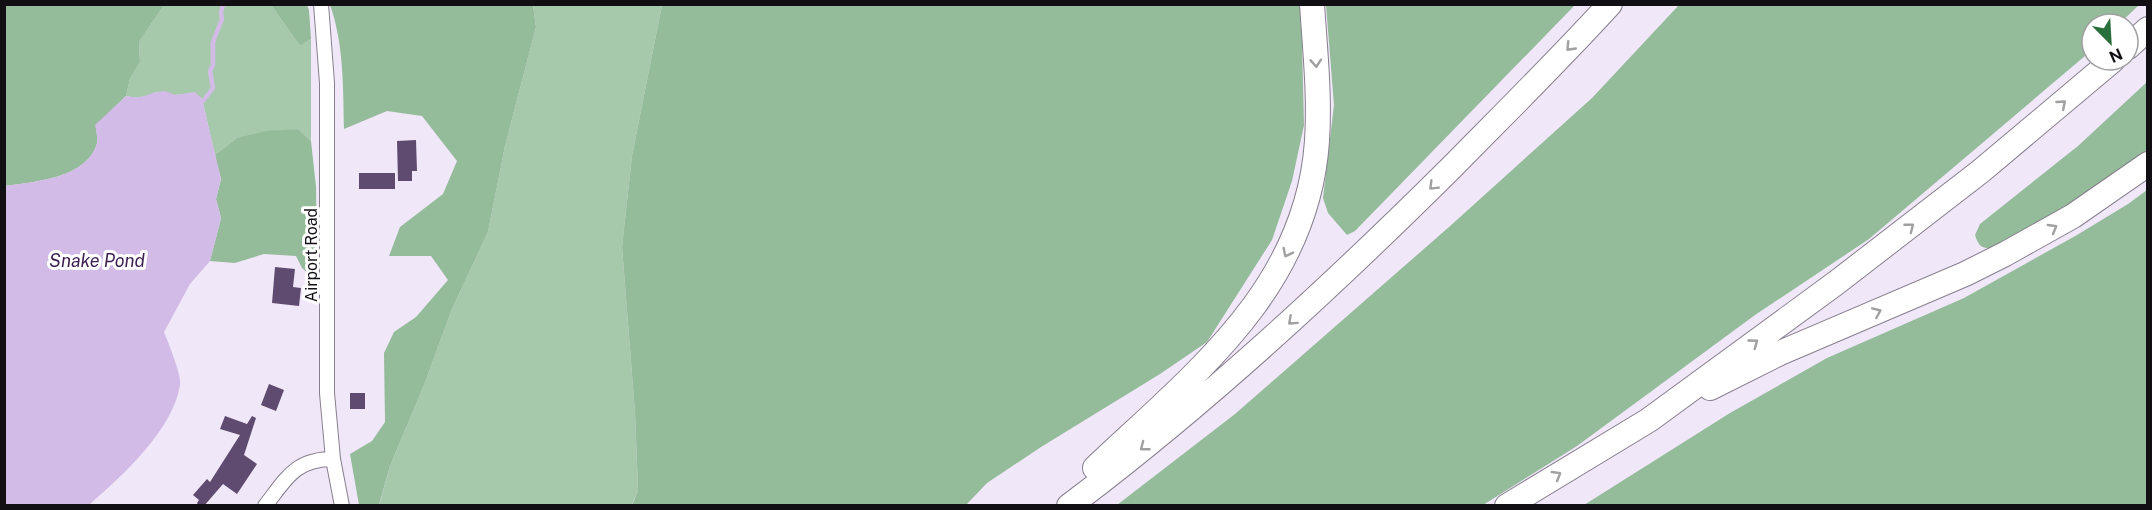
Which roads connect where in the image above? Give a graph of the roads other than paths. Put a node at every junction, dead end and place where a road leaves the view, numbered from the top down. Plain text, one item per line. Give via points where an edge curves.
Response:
1 (321, 4) edge
2 (1312, 4) edge
3 (1610, 4) edge
4 (2099, 72) edge
5 (2148, 164) edge
6 (1649, 420) junction
7 (333, 459) junction
8 (265, 506) edge
9 (342, 506) edge
10 (1055, 506) edge
11 (1069, 506) edge
12 (1507, 506) edge

1 - 7 street, Airport Road via 327,62 327,393
2 -> 10 highway via 1317,142 1302,220 1288,253 1247,318
3 -> 11 highway via 1504,115 1304,311 1178,420
6 -> 4 highway via 1918,221
6 -> 5 highway via 1780,353 2005,254 2073,216
12 -> 6 highway
7 - 8 street via 321,459 293,470
7 - 9 street, Airport Road

